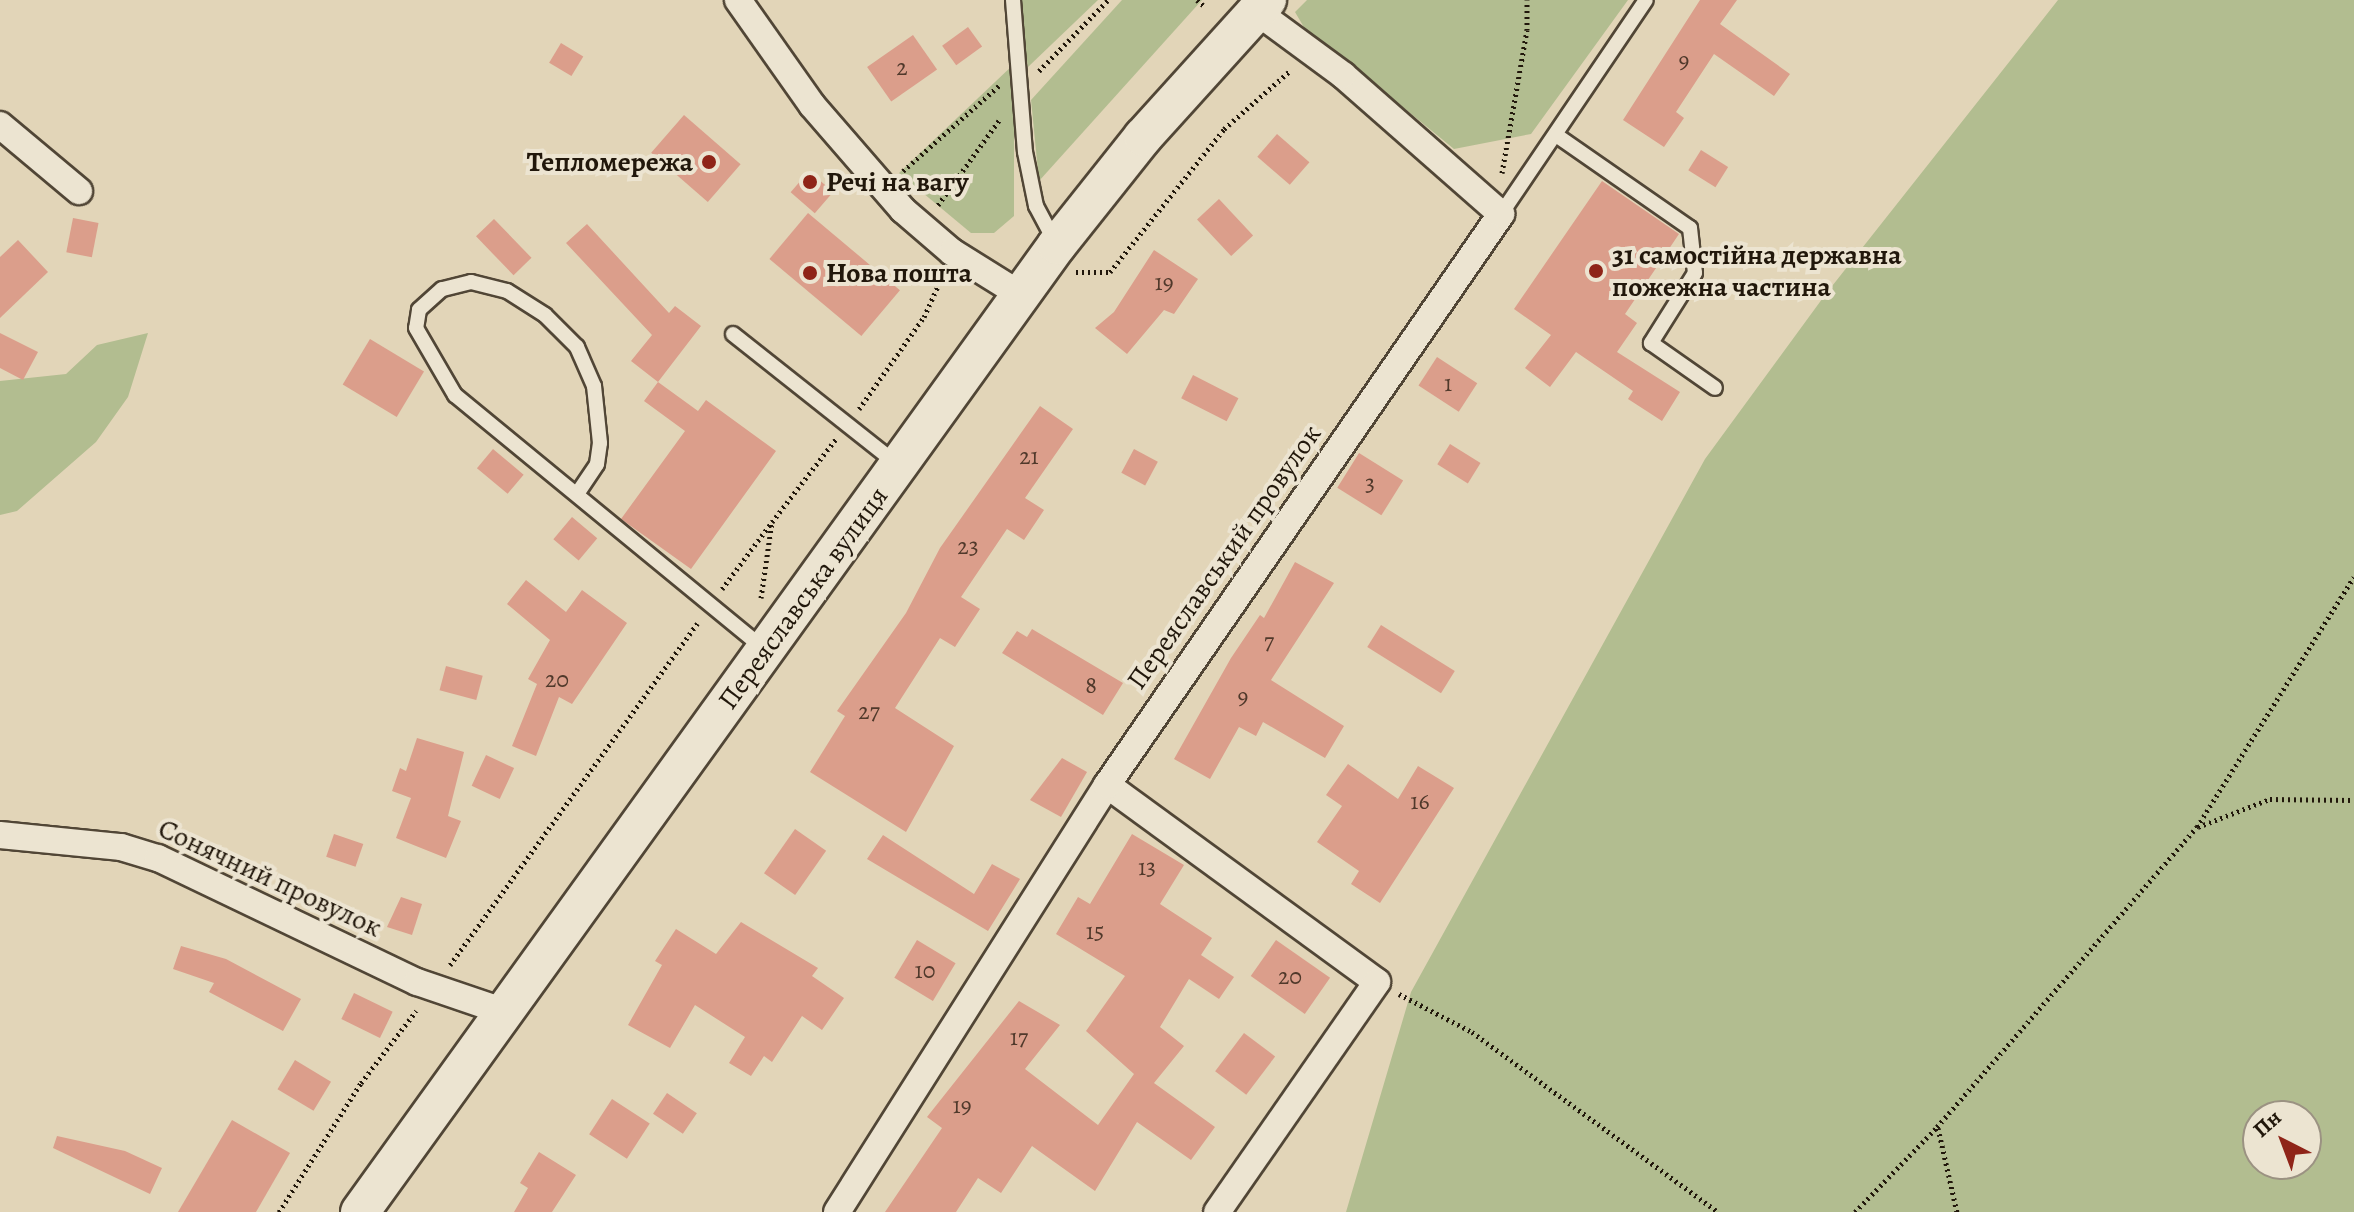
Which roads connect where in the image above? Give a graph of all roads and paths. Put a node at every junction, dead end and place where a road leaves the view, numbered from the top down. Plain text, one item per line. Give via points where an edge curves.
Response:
1 (738, 0) edge
2 (1013, 0) edge
3 (1197, 0) edge
4 (1527, 0) edge
5 (1646, 0) edge
6 (1203, 5) dead end
7 (1261, 6) edge
8 (1022, 66) junction
9 (1343, 75) junction
10 (0, 125) edge
11 (1556, 135) junction
12 (884, 189) junction
13 (79, 191) dead end
14 (1501, 214) junction
15 (1057, 245) junction
16 (1021, 295) junction
17 (733, 334) dead end
18 (1715, 388) dead end
19 (900, 466) junction
20 (577, 494) junction
21 (772, 522) dead end
22 (2354, 577) edge
23 (711, 605) junction
24 (765, 649) junction
25 (1107, 785) junction
26 (2354, 800) edge
27 (2197, 827) junction
28 (0, 835) edge
29 (1377, 982) junction
30 (433, 988) junction
31 (505, 1012) junction
32 (1937, 1127) junction
33 (279, 1212) edge
34 (360, 1212) edge
35 (837, 1212) edge
36 (1217, 1212) edge
37 (1718, 1212) edge
38 (1855, 1212) edge
39 (1957, 1212) edge

1 - 12 street via 790,76
2 - 8 lane
3 - 6 path
4 - 14 path via 1527,30 1503,159
5 - 11 lane
7 - 9 street
7 - 15 main road, Переяславська вулиця via 1143,137
8 - 12 path
8 - 15 lane via 1028,166 1036,206
9 - 14 street
9 - 15 path via 1288,70 1224,129 1110,272 1077,272
10 - 13 street
11 - 14 lane
11 - 18 lane via 1690,228 1695,273 1651,343
12 - 16 street via 935,239
14 - 25 street, Переяславський провулок
15 - 16 main road, Переяславська вулиця
16 - 19 main road, Переяславська вулиця
17 - 19 lane
19 - 24 main road, Переяславська вулиця
20 - 20 lane via 464,404 438,373 416,322 419,310 442,289 471,282 507,291 545,315 577,347 594,386 600,443 597,464
20 - 23 lane
21 - 23 path
22 - 27 path
23 - 24 lane
23 - 30 path
24 - 31 main road, Переяславська вулиця
25 - 29 street
25 - 35 street, Переяславський провулок
26 - 27 path via 2270,799
27 - 32 path
28 - 30 street, Сонячний провулок via 121,847 158,858
29 - 36 street
29 - 37 path via 1472,1032
30 - 31 street, Сонячний провулок
30 - 33 path via 361,1083
31 - 34 main road, Переяславська вулиця
32 - 38 path
32 - 39 path

